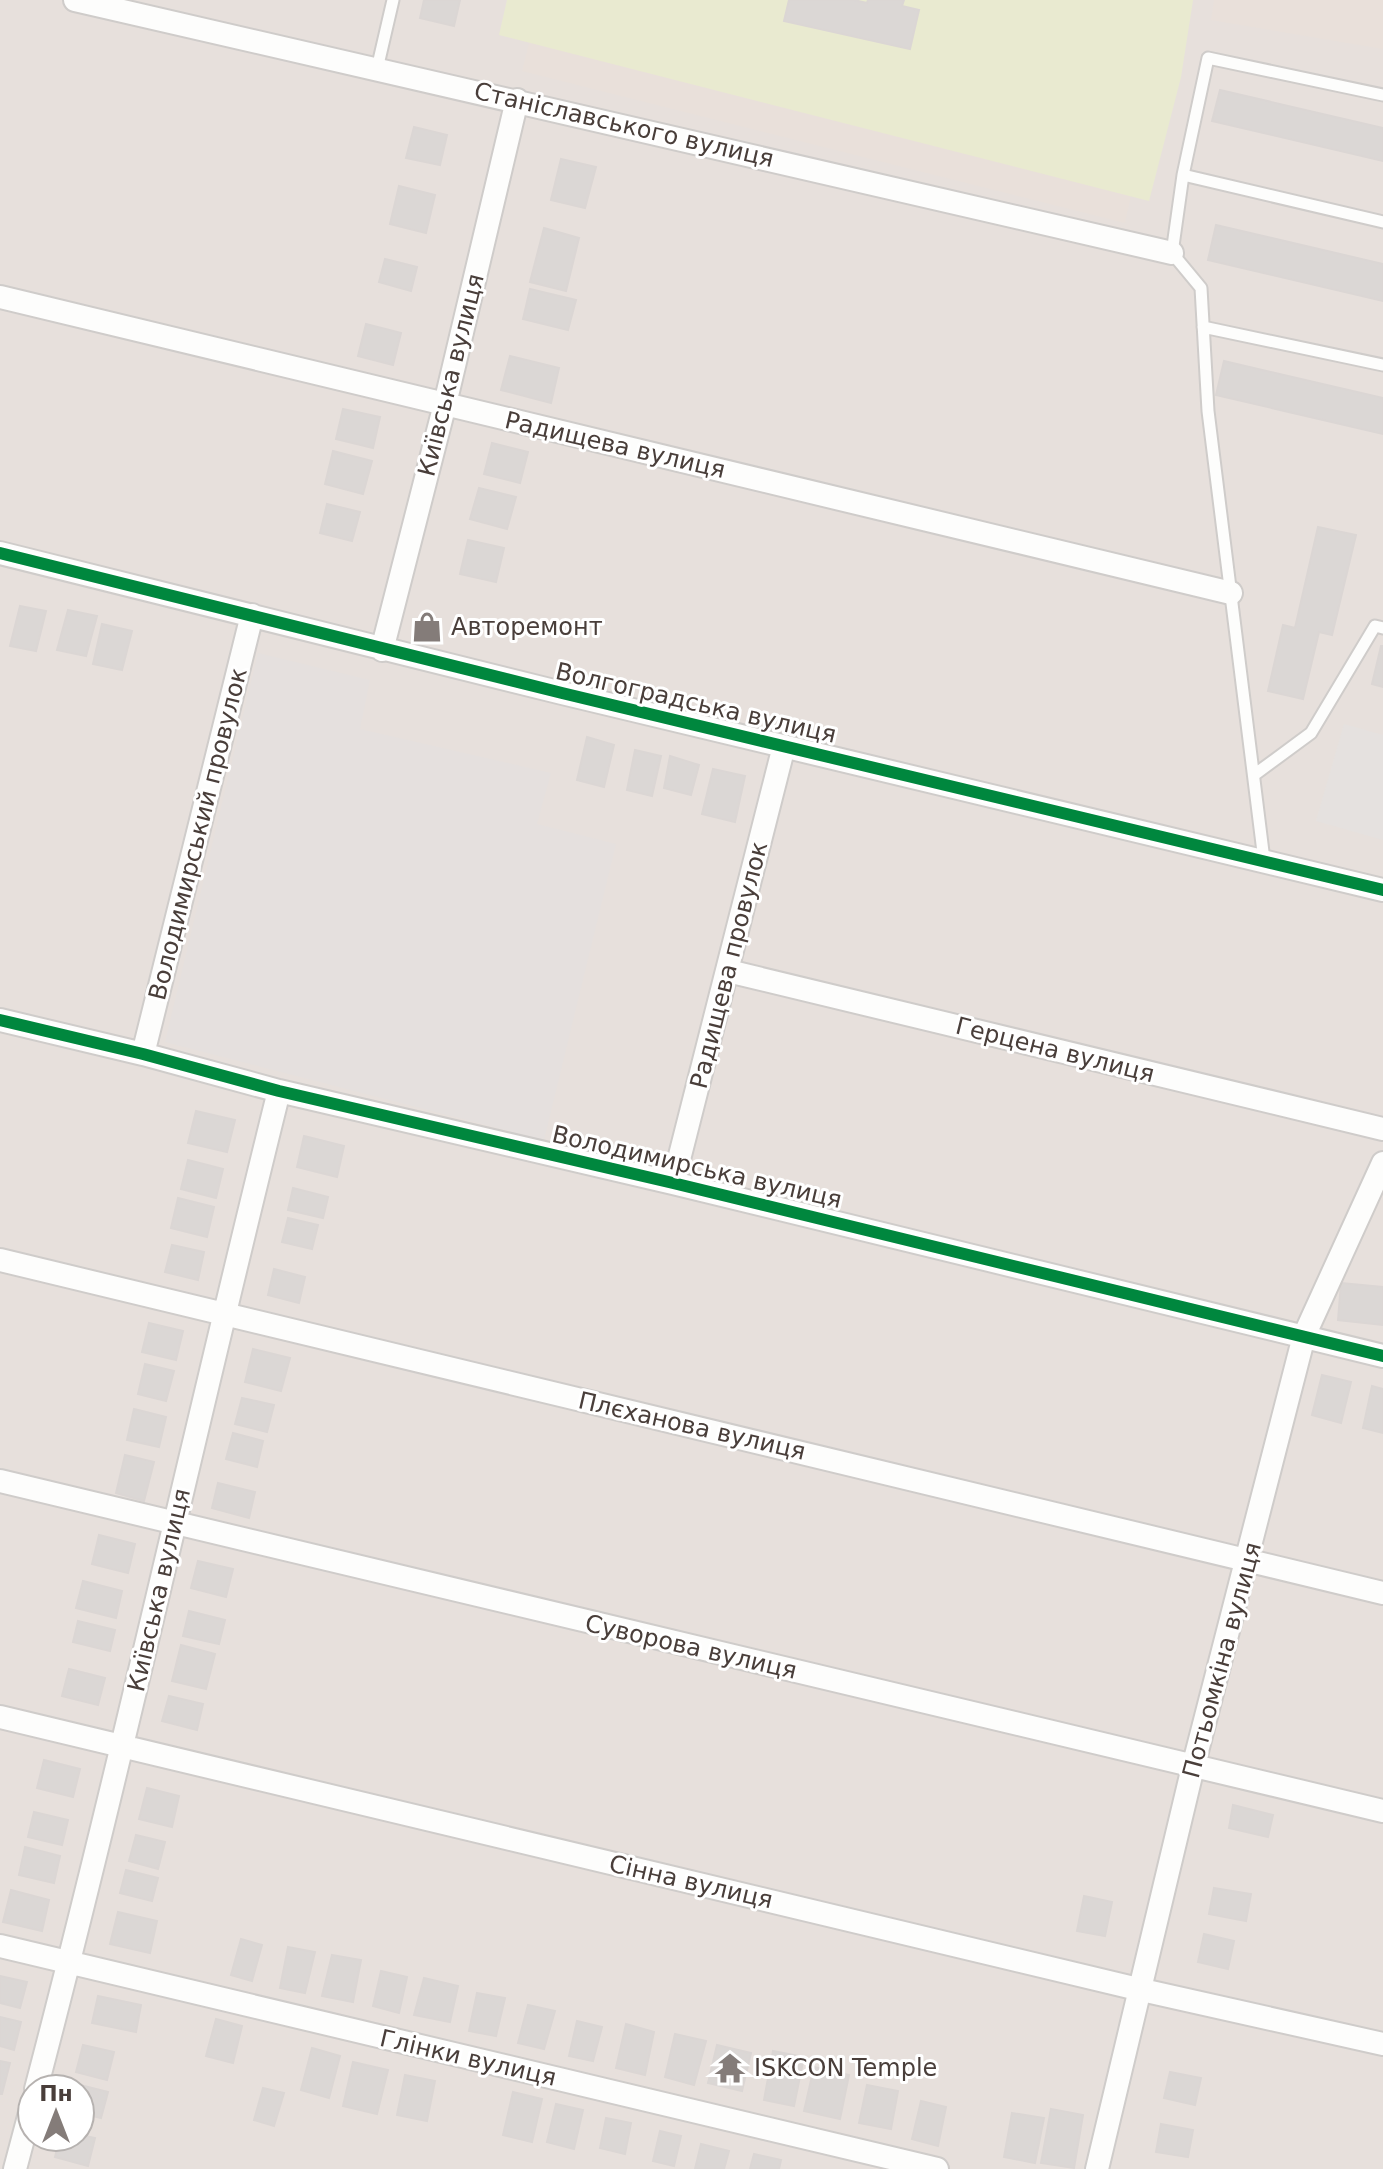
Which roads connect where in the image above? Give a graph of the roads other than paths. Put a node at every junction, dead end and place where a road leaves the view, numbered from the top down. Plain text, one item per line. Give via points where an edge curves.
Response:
1 (75, 0) edge
2 (393, 0) edge
3 (377, 69) junction
4 (1383, 95) edge
5 (517, 100) junction
6 (1183, 175) junction
7 (1383, 222) edge
8 (1172, 253) junction
9 (0, 297) edge
10 (1203, 327) junction
11 (1383, 365) edge
12 (445, 404) junction
13 (0, 553) edge
14 (1231, 593) junction
15 (252, 615) junction
16 (1383, 628) edge
17 (382, 650) junction
18 (784, 746) junction
19 (1254, 775) junction
20 (1264, 860) junction
21 (1383, 890) edge
22 (728, 971) junction
23 (0, 1020) edge
24 (143, 1054) junction
25 (279, 1091) junction
26 (1383, 1129) edge
27 (1383, 1163) edge
28 (673, 1183) junction
29 (0, 1260) edge
30 (224, 1314) junction
31 (1304, 1336) junction
32 (1383, 1356) edge
33 (0, 1481) edge
34 (175, 1524) junction
35 (1248, 1560) junction
36 (1383, 1593) edge
37 (0, 1717) edge
38 (123, 1746) junction
39 (1193, 1767) junction
40 (1383, 1811) edge
41 (0, 1946) edge
42 (69, 1963) junction
43 (1142, 1990) junction
44 (1383, 2044) edge
45 (40, 2073) edge
46 (937, 2169) edge
47 (1097, 2169) edge

1 - 3 street, Станіславського вулиця
2 - 3 lane
3 - 5 street, Станіславського вулиця
4 - 6 lane via 1208,58
5 - 8 street, Станіславського вулиця
5 - 12 street, Київська вулиця
6 - 7 lane
6 - 8 lane
8 - 10 lane via 1201,288
9 - 12 street, Радищева вулиця
10 - 11 lane
10 - 14 lane
12 - 14 street, Радищева вулиця
12 - 17 street, Київська вулиця
13 - 15 street, Волгоградська вулиця
14 - 19 lane
15 - 17 street, Волгоградська вулиця
15 - 24 street, Володимирський провулок
16 - 19 lane via 1375,626 1311,733
17 - 18 street, Волгоградська вулиця
18 - 20 street, Волгоградська вулиця
18 - 22 street, Радищева провулок
19 - 20 lane
20 - 21 street, Волгоградська вулиця
22 - 26 street, Герцена вулиця
22 - 28 street, Радищева провулок
23 - 24 street, Володимирська вулиця
24 - 25 street, Володимирська вулиця
25 - 28 street, Володимирська вулиця
25 - 30 street, Київська вулиця
27 - 31 street, Потьомкіна вулиця
28 - 31 street, Володимирська вулиця
29 - 30 street, Плєханова вулиця
30 - 34 street, Київська вулиця
30 - 35 street, Плєханова вулиця
31 - 32 street, Володимирська вулиця
31 - 35 street, Потьомкіна вулиця
33 - 34 street, Суворова вулиця
34 - 38 street, Київська вулиця
34 - 39 street, Суворова вулиця
35 - 36 street, Плєханова вулиця
35 - 39 street, Потьомкіна вулиця
37 - 38 street, Сінна вулиця
38 - 42 street, Київська вулиця
38 - 43 street, Сінна вулиця
39 - 40 street, Суворова вулиця
39 - 43 street, Потьомкіна вулиця
41 - 42 street, Глінки вулиця
42 - 45 street, Київська вулиця
42 - 46 street, Глінки вулиця
43 - 44 street, Сінна вулиця
43 - 47 street, Потьомкіна вулиця

